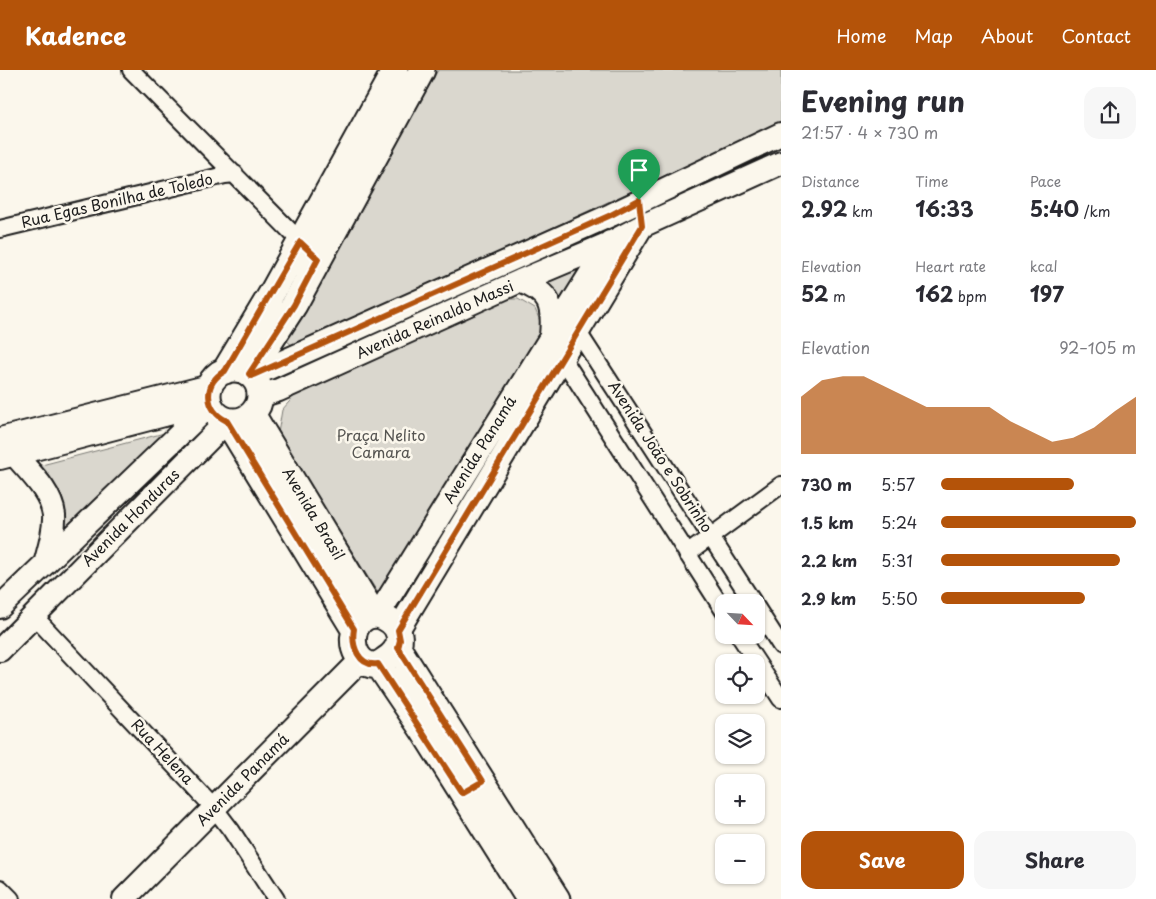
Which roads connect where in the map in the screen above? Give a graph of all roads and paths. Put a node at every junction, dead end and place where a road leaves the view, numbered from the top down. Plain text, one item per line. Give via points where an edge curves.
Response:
1 (131, 70) edge
2 (395, 70) edge
3 (422, 70) edge
4 (781, 134) edge
5 (781, 163) edge
6 (235, 174) junction
7 (639, 200) junction
8 (611, 215) junction
9 (642, 226) junction
10 (0, 229) edge
11 (300, 242) junction
12 (610, 243) junction
13 (318, 259) junction
14 (520, 281) junction
15 (273, 291) junction
16 (294, 305) junction
17 (571, 322) junction
18 (551, 337) junction
19 (562, 358) junction
20 (233, 394) junction
21 (4, 448) edge
22 (781, 485) edge
23 (288, 496) junction
24 (712, 538) junction
25 (687, 554) junction
26 (45, 564) junction
27 (748, 594) edge
28 (715, 597) edge
29 (7, 600) edge
30 (376, 615) junction
31 (34, 616) junction
32 (765, 621) edge
33 (354, 629) junction
34 (398, 639) junction
35 (745, 644) edge
36 (781, 646) edge
37 (0, 650) edge
38 (370, 662) junction
39 (781, 699) edge
40 (434, 726) junction
41 (215, 809) junction
42 (525, 870) junction
43 (0, 888) edge
44 (10, 899) edge
45 (124, 899) edge
46 (276, 899) edge
47 (529, 899) edge
48 (557, 899) edge

1 - 6 street
2 - 11 main road
3 - 13 main road
4 - 7 street, Avenida Reinaldo Massi
5 - 9 street, Avenida Reinaldo Massi
6 - 10 street, Rua Egas Bonilha de Toledo
6 - 11 street
7 - 8 street, Avenida Reinaldo Massi
7 - 9 street
8 - 12 street
8 - 20 street, Avenida Reinaldo Massi
9 - 12 street, Avenida Reinaldo Massi
9 - 17 street, Avenida Panamá
11 - 13 street
11 - 15 main road
12 - 14 street, Avenida Reinaldo Massi
12 - 17 street, Avenida Panamá
13 - 16 main road
14 - 18 street via 537,288 546,297 552,317
14 - 20 street, Avenida Reinaldo Massi via 279,390
15 - 16 main road
15 - 20 main road
16 - 20 main road
17 - 18 street, Avenida Panamá
17 - 19 street, Avenida Panamá
17 - 24 street, Avenida João e Sobrinho
18 - 19 street
18 - 30 street, Avenida Panamá
19 - 25 street, Avenida João e Sobrinho
19 - 34 street, Avenida Panamá
20 - 21 street, Avenida Reinaldo Massi
20 - 23 main road, Avenida Brasil
20 - 26 street, Avenida Honduras
20 - 31 street, Avenida Honduras
21 - 26 street via 42,489 54,514
22 - 24 street
23 - 30 main road, Avenida Brasil
23 - 33 main road, Avenida Brasil
24 - 25 street
24 - 27 street, Avenida João e Sobrinho
25 - 28 street, Avenida João e Sobrinho
26 - 29 street, Avenida Honduras
29 - 31 street, Avenida Honduras
30 - 33 main road via 362,619
30 - 34 main road via 390,621
31 - 37 street, Avenida Honduras
31 - 41 street, Rua Helena
32 - 36 street
33 - 38 main road via 354,649
34 - 38 main road via 393,654
34 - 40 main road
35 - 39 street
38 - 40 main road
38 - 41 street, Avenida Panamá
40 - 42 main road
41 - 45 street, Avenida Panamá
41 - 46 street, Rua Helena
42 - 47 main road
42 - 48 main road
43 - 44 street

